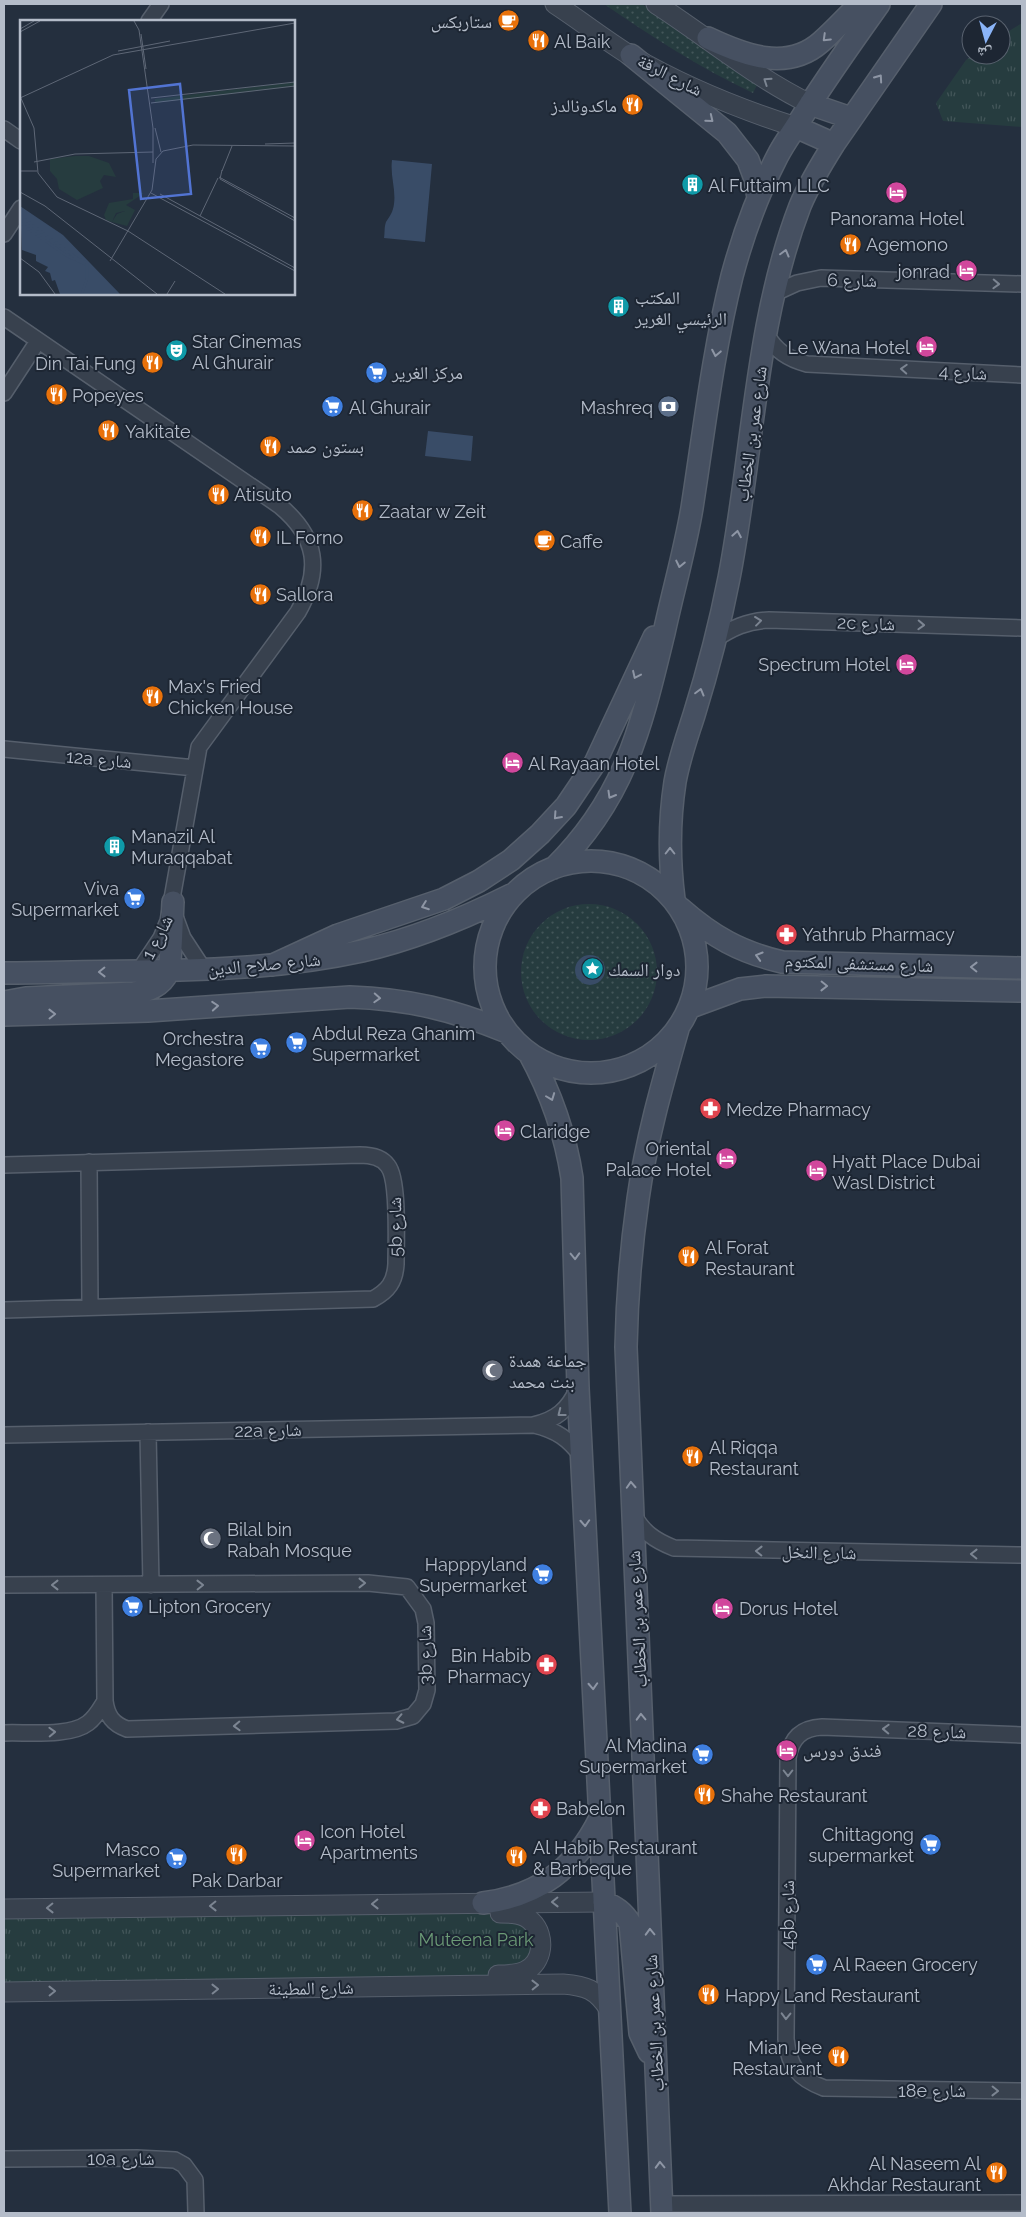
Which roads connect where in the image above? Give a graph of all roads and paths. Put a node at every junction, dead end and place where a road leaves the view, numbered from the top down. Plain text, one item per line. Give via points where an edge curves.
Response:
1 (161, 4) edge
2 (556, 4) edge
3 (656, 4) edge
4 (860, 4) edge
5 (879, 4) edge
6 (931, 4) edge
7 (150, 20) edge
8 (708, 38) junction
9 (630, 55) junction
10 (810, 104) junction
11 (851, 118) junction
12 (796, 127) junction
13 (4, 129) edge
14 (20, 141) edge
15 (834, 144) junction
16 (758, 198) junction
17 (20, 210) edge
18 (4, 234) edge
19 (1022, 284) edge
20 (775, 293) junction
21 (4, 316) edge
22 (766, 334) junction
23 (38, 341) junction
24 (1022, 375) edge
25 (4, 393) edge
26 (672, 599) junction
27 (1022, 628) edge
28 (714, 640) junction
29 (4, 749) edge
30 (194, 768) junction
31 (554, 868) junction
32 (514, 894) junction
33 (173, 902) junction
34 (677, 904) junction
35 (273, 966) junction
36 (1022, 968) edge
37 (204, 970) junction
38 (139, 971) junction
39 (169, 971) junction
40 (4, 973) edge
41 (1022, 991) edge
42 (4, 1002) edge
43 (691, 1006) junction
44 (4, 1015) edge
45 (678, 1029) junction
46 (507, 1032) junction
47 (529, 1053) junction
48 (89, 1162) junction
49 (4, 1165) edge
50 (90, 1308) junction
51 (4, 1310) edge
52 (578, 1388) junction
53 (533, 1425) junction
54 (148, 1432) junction
55 (4, 1435) edge
56 (582, 1457) junction
57 (632, 1512) junction
58 (1022, 1555) edge
59 (4, 1585) edge
60 (104, 1585) junction
61 (151, 1585) junction
62 (105, 1701) junction
63 (822, 1727) joint
64 (4, 1733) edge
65 (1022, 1735) edge
66 (600, 1818) junction
67 (604, 1902) junction
68 (483, 1903) junction
69 (398, 1904) junction
70 (4, 1909) edge
71 (321, 1987) junction
72 (4, 1992) edge
73 (609, 2009) junction
74 (655, 2060) junction
75 (841, 2089) joint
76 (1022, 2091) edge
77 (4, 2159) edge
78 (1022, 2203) edge
79 (662, 2209) edge
80 (828, 2209) edge
81 (196, 2213) edge
82 (620, 2213) edge

1 - 7 street
2 - 9 street, شارع الرقة
3 - 8 street
4 -> 8 main road via 821,42 797,56 759,58
5 - 10 main road
11 -> 6 main road, شارع عمر بن الخطاب
10 -> 8 street via 770,83
9 - 12 street, شارع الرقة via 698,90
9 -> 16 main road via 727,133 748,160
10 - 11 main road
10 - 12 main road
11 - 15 main road, شارع عمر بن الخطاب
12 - 15 main road
12 - 16 main road via 778,155
13 - 14 street
20 -> 15 main road, شارع عمر بن الخطاب via 801,204
16 -> 26 main road via 733,275 721,328 692,509
17 - 18 street
20 -> 19 street, شارع 6 via 797,283 821,278
20 - 22 main road, شارع عمر بن الخطاب
21 - 23 street
24 -> 22 street, شارع 4 via 807,364 782,354
28 -> 22 main road, شارع عمر بن الخطاب via 740,518
23 - 25 street
23 - 30 street, شارع 1 via 280,506 295,519 313,554 308,594 298,612 202,741
26 -> 31 main road via 648,698 627,763 594,823
26 -> 35 main road via 595,763 566,806 540,834 503,865 444,899 338,935
28 -> 27 street, 2c شارع via 740,625 769,620
34 -> 28 main road, شارع عمر بن الخطاب via 670,852 675,782
29 - 30 street, 12a شارع
30 - 33 street, شارع 1
31 - 32 main road via 532,879
31 - 34 main road via 580,862 606,862 631,869 654,881
32 - 35 main road, شارع صلاح الدين via 451,923 408,938 319,960
32 - 46 main road via 489,936 485,960 486,986 494,1010
33 - 37 street, شارع 1 via 182,938
33 - 38 street, شارع 1 via 161,938
33 - 39 main road
36 -> 34 main road, شارع مستشفى المكتوم via 782,962 754,955 727,943 702,928
34 - 43 main road via 698,964
35 - 37 main road, شارع صلاح الدين
37 - 39 main road, شارع صلاح الدين
38 - 39 main road, شارع صلاح الدين
38 -> 40 main road, شارع صلاح الدين
39 - 42 main road via 155,987 144,992
43 -> 41 main road, شارع مستشفى المكتوم via 740,989 766,986
43 - 45 main road
44 -> 46 main road via 382,998 432,1006
45 - 47 main road via 655,1053 617,1070 592,1073 559,1068
57 -> 45 main road, شارع عمر بن الخطاب via 626,1346 632,1247 647,1149
46 - 47 main road
47 -> 52 main road via 559,1118 571,1170
48 - 49 street, 5b شارع
48 - 50 street
48 - 50 street, 5b شارع via 377,1157 384,1161 393,1175 396,1264 391,1286 373,1299
50 - 51 street, 5b شارع
52 -> 53 street, 22a شارع via 572,1403 561,1414
52 - 56 main road
53 - 54 street, 22a شارع
53 - 56 street, 22a شارع via 562,1435
54 - 55 street, 22a شارع
54 - 61 street
56 -> 66 main road
58 -> 57 street, شارع النخل via 674,1548 656,1541 641,1528
74 -> 57 main road, شارع عمر بن الخطاب
60 -> 59 street, 3b شارع
60 - 61 street, 3b شارع
60 - 62 street, 3b شارع
61 -> 62 street, 3b شارع via 368,1582 407,1587 423,1609 426,1623 428,1675 423,1704 413,1716 396,1721 136,1729 118,1726 106,1711
64 -> 62 street via 74,1730 88,1724
65 -> 63 street, شارع 28
63 -> 75 street, 45b شارع via 811,1727 794,1738 788,1758 786,2039 788,2056 796,2071 808,2082 824,2088
66 - 67 main road
66 - 68 main road via 581,1851 549,1881 529,1893
67 -> 68 street
67 - 73 main road
67 - 74 main road via 619,1910 630,1924 640,2033
68 - 69 street
69 -> 70 street
69 - 71 street via 521,1914 539,1931 542,1946 537,1960 526,1971 511,1975 358,1977
72 -> 71 street, شارع المطينة
71 -> 73 street, شارع المطينة via 582,1986 593,1991
73 - 82 main road
79 -> 74 main road, شارع عمر بن الخطاب
75 -> 76 street, 18e شارع
77 - 81 street, 10a شارع via 175,2160 184,2165 195,2180
78 - 80 street
79 - 80 street

